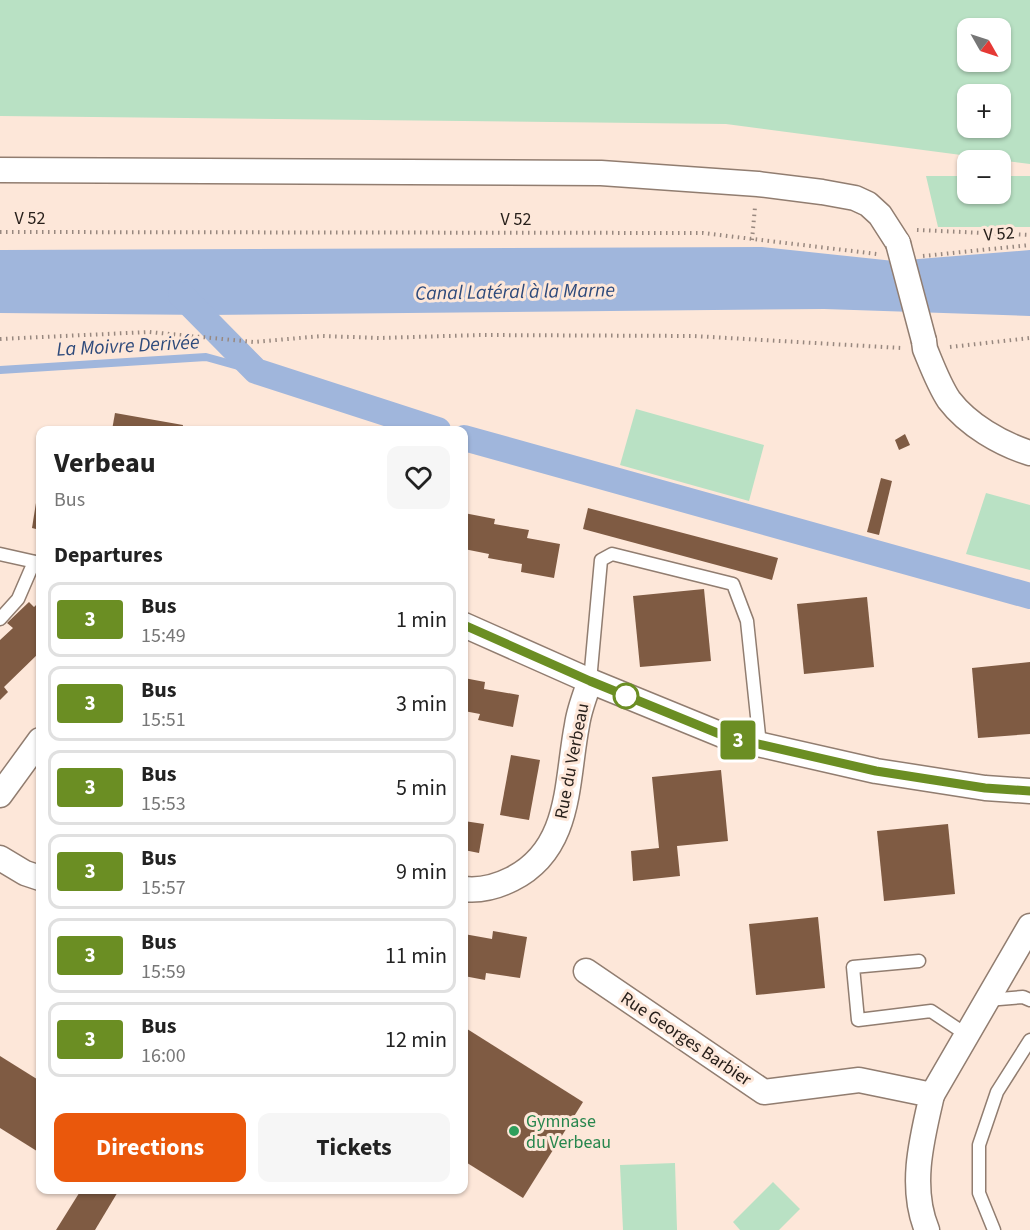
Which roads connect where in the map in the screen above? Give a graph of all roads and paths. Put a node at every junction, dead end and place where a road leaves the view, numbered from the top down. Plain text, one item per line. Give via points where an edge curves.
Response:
1 (0, 170) edge
2 (758, 184) junction
3 (0, 232) edge
4 (1030, 235) edge
5 (752, 240) junction
6 (1030, 245) edge
7 (896, 247) junction
8 (1030, 338) edge
9 (0, 339) edge
10 (925, 345) junction
11 (1030, 453) edge
12 (0, 554) edge
13 (36, 562) edge
14 (36, 564) edge
15 (0, 619) edge
16 (468, 627) edge
17 (590, 681) junction
18 (760, 745) junction
19 (36, 746) edge
20 (1030, 791) edge
21 (0, 795) edge
22 (0, 858) edge
23 (36, 877) edge
24 (468, 889) edge
25 (1030, 926) edge
26 (919, 961) dead end
27 (586, 971) dead end
28 (987, 1000) junction
29 (1030, 1000) edge
30 (967, 1035) junction
31 (1030, 1040) edge
32 (932, 1095) junction
33 (927, 1230) edge
34 (994, 1230) edge

1 - 2 street via 601,172
2 - 5 path
2 - 7 street via 855,198 874,209
3 - 5 path, V 52 via 703,233
4 - 7 path via 902,229
5 - 7 path, V 52
6 - 7 path, V 52
7 - 10 street, bridge
8 - 10 path
9 - 10 path via 149,332 254,342 322,336 682,335
10 - 11 street via 950,401 991,436
12 - 13 lane
14 - 15 lane via 18,599
16 - 17 street
17 - 18 street via 727,737
17 - 18 lane via 601,560 612,554 733,584 747,621
17 - 24 street, Rue du Verbeau via 577,724 570,788 556,836 524,873 490,888
18 - 20 street via 876,771
19 - 21 street
22 - 23 street
25 - 28 street
26 - 30 lane via 854,968 858,1020 931,1011
27 - 32 street, Rue Georges Barbier via 764,1092 859,1080
28 - 29 lane
28 - 30 street
30 - 32 street
31 - 34 lane via 997,1092 979,1145 979,1193
32 - 33 street via 918,1157 922,1218

